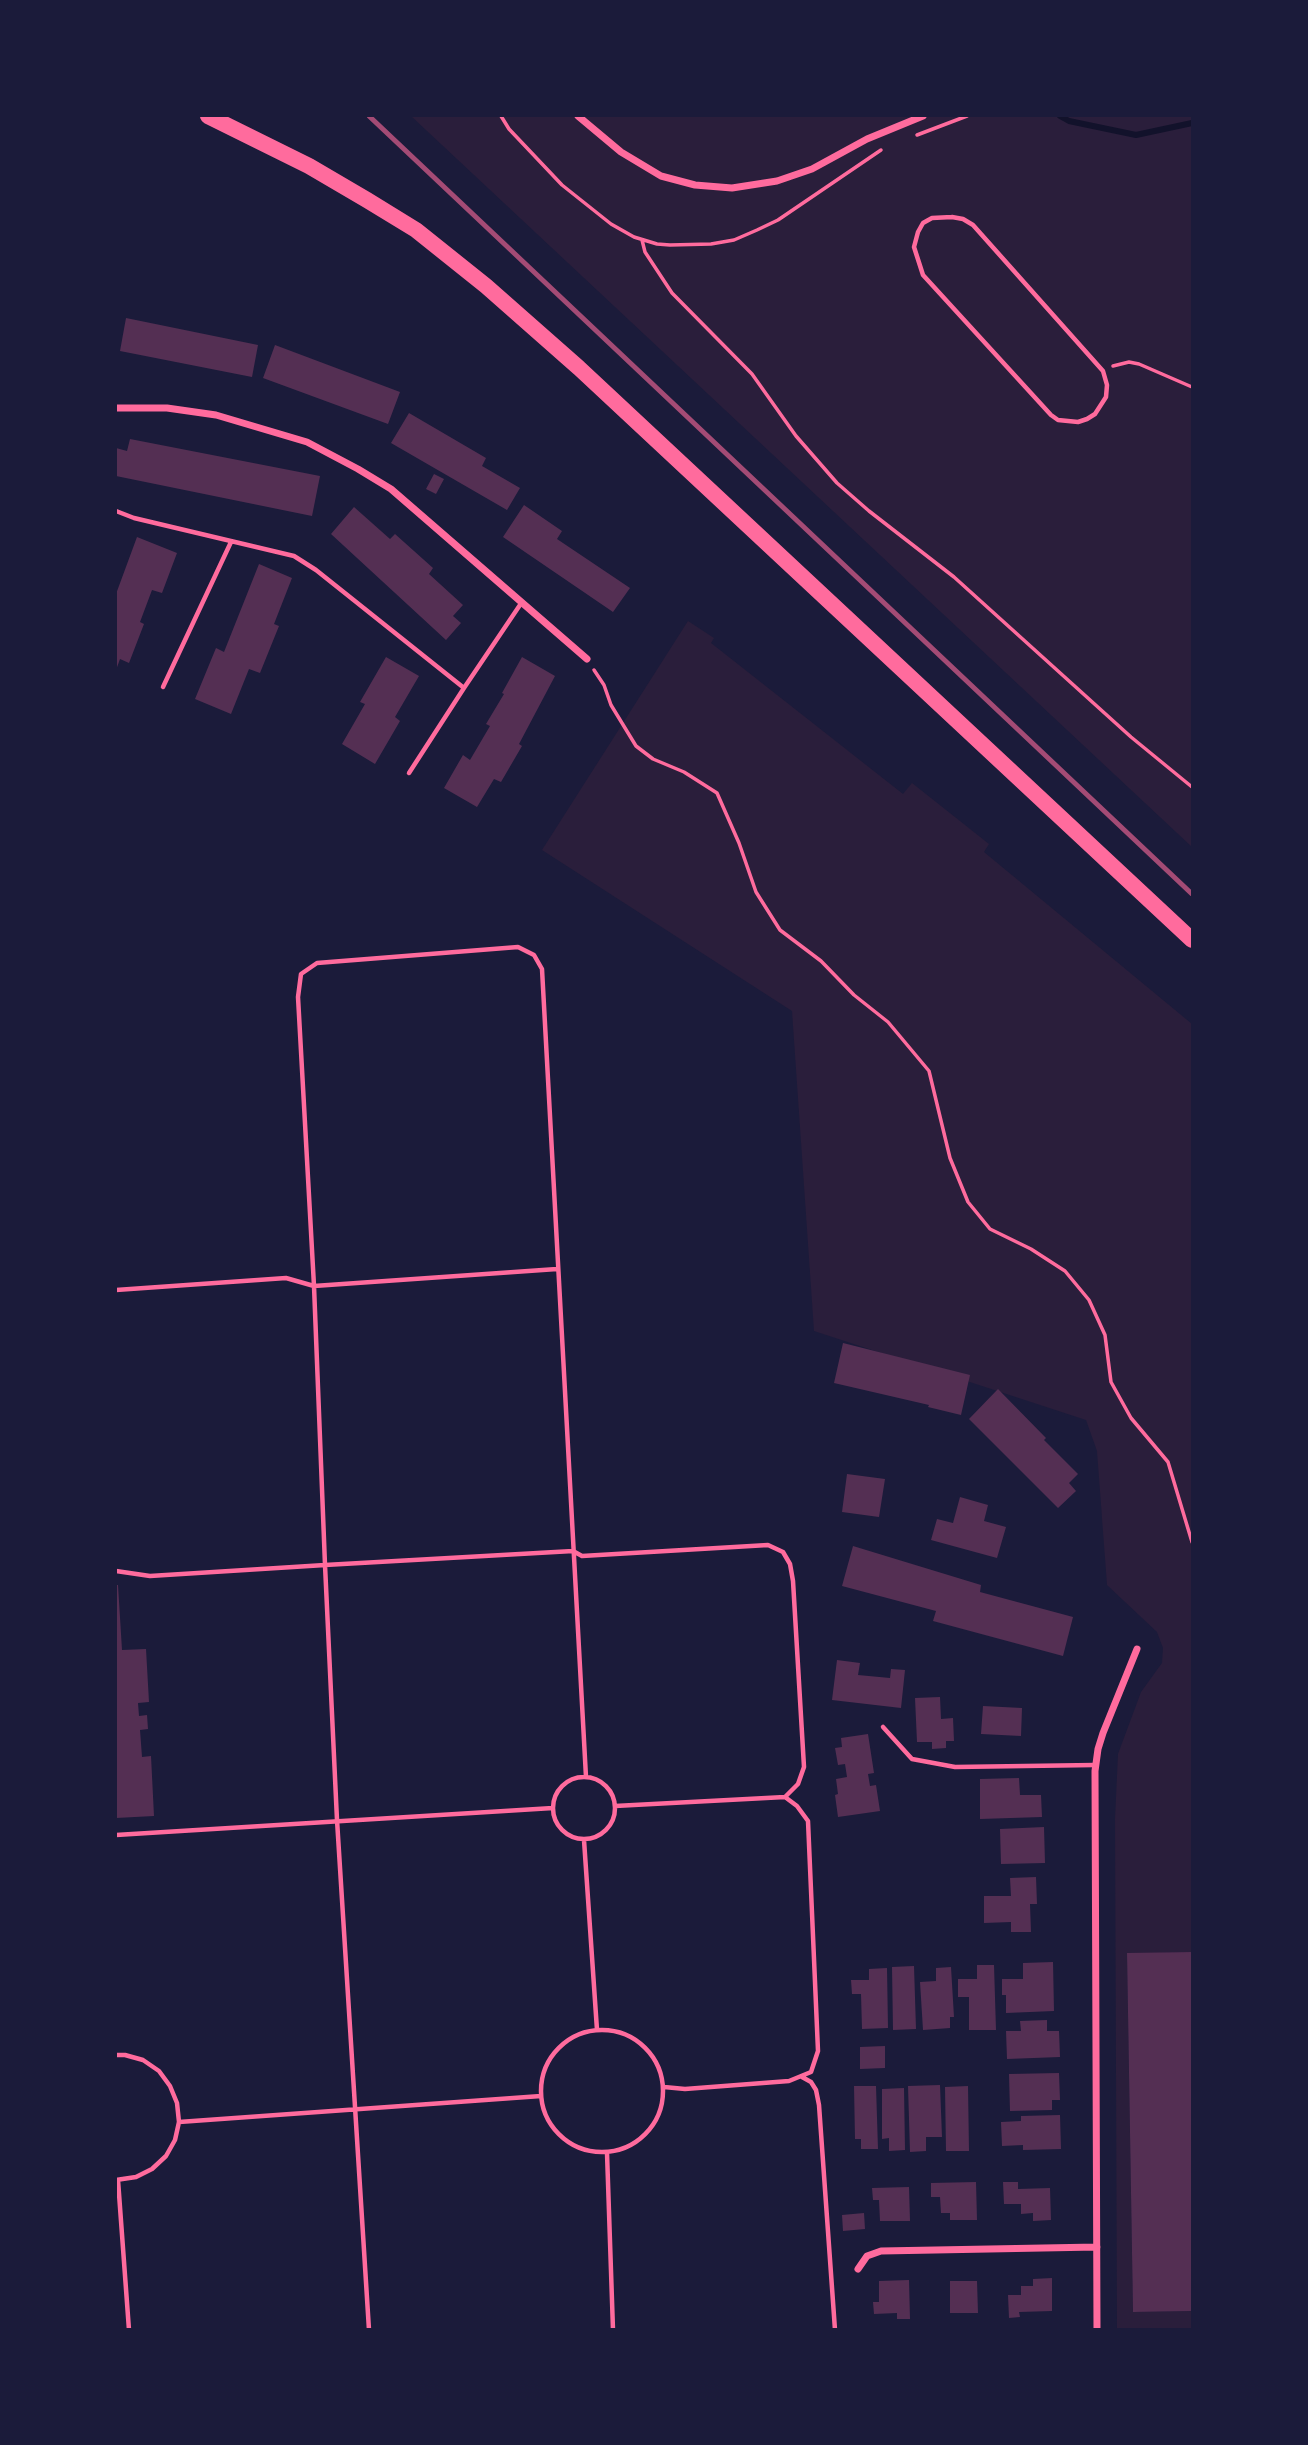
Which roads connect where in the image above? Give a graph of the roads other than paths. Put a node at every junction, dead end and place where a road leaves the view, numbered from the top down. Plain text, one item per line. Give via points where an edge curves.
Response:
1 (578, 116) edge
2 (923, 116) edge
3 (218, 118) edge
4 (1103, 371) joint
5 (116, 408) edge
6 (116, 511) edge
7 (231, 542) junction
8 (522, 601) junction
9 (587, 659) road end
10 (163, 687) dead end
11 (464, 688) junction
12 (409, 773) dead end
13 (1192, 940) edge
14 (557, 1269) junction
15 (314, 1286) junction
16 (116, 1290) edge
17 (573, 1551) junction
18 (325, 1565) junction
19 (116, 1571) edge
20 (1137, 1649) dead end
21 (883, 1727) dead end
22 (1096, 1765) junction
23 (586, 1777) junction
24 (785, 1797) junction
25 (615, 1806) junction
26 (553, 1808) junction
27 (337, 1820) junction
28 (116, 1835) edge
29 (584, 1840) junction
30 (597, 2030) junction
31 (116, 2055) edge
32 (802, 2077) junction
33 (664, 2087) junction
34 (541, 2096) junction
35 (355, 2108) junction
36 (179, 2122) junction
37 (607, 2153) junction
38 (117, 2180) edge
39 (1097, 2247) junction
40 (858, 2269) dead end
41 (129, 2329) edge
42 (369, 2329) edge
43 (613, 2329) edge
44 (835, 2329) edge
45 (1097, 2329) edge

1 - 2 street via 649,170 695,185 732,188 812,169
3 - 13 main road via 416,230 486,286
4 - 4 lane via 972,225 952,217 923,223 914,247 923,275 1051,415 1078,422 1096,414 1106,397
5 - 8 street via 167,408 216,415 307,442 391,489
6 - 7 lane
7 - 10 lane
7 - 11 lane via 305,562
8 - 9 street
8 - 11 lane
11 - 12 lane
14 - 15 lane
14 - 15 lane via 542,969 534,955 518,947 317,962 300,974
14 - 17 lane
15 - 16 lane via 286,1278
15 - 18 lane
17 - 18 lane
17 - 23 lane
17 - 24 lane via 582,1556 768,1545 783,1552 793,1581 804,1767 798,1784
18 - 19 lane via 150,1576
18 - 27 lane
20 - 22 street via 1103,1733
21 - 22 lane via 912,1759 955,1766
22 - 39 street
23 - 25 lane via 606,1785
23 - 26 lane via 567,1782
24 - 25 lane
24 - 32 lane via 808,1821 818,2051 811,2072
25 - 29 lane via 612,1824 604,1833
26 - 27 lane
26 - 29 lane via 566,1834
27 - 28 lane
27 - 35 lane
29 - 30 lane
30 - 33 lane via 617,2031 649,2051
30 - 34 lane via 579,2034 550,2059
31 - 36 lane via 143,2060 159,2071 174,2094
32 - 33 lane
32 - 44 lane via 816,2090 819,2105
33 - 37 lane via 662,2106 642,2138
34 - 35 lane
34 - 37 lane via 545,2115 570,2144
35 - 36 lane
35 - 42 lane
36 - 38 lane via 166,2156 136,2177
37 - 43 lane
38 - 41 lane
39 - 40 street via 881,2250 867,2256
39 - 45 street

